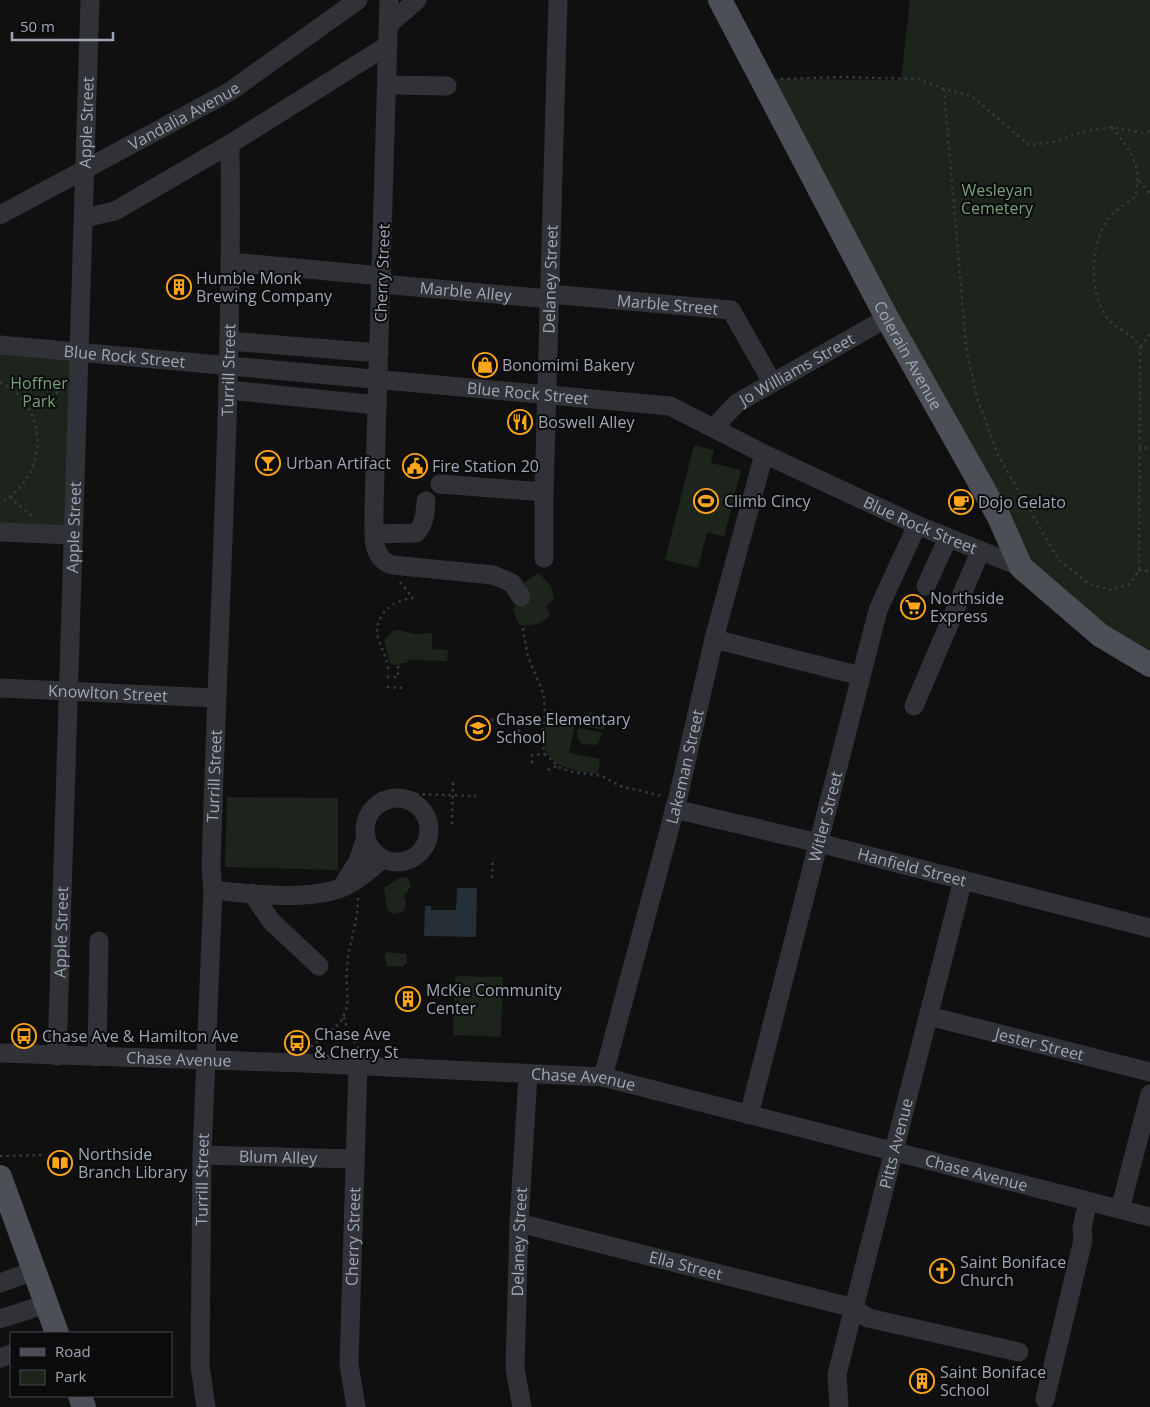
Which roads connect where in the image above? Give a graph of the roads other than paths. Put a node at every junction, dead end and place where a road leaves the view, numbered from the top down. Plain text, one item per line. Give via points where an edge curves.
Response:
1 (90, 0) edge
2 (358, 0) edge
3 (389, 0) edge
4 (417, 0) edge
5 (558, 0) edge
6 (720, 0) edge
7 (388, 25) junction
8 (388, 45) junction
9 (387, 85) junction
10 (447, 86) dead end
11 (230, 144) junction
12 (86, 170) junction
13 (0, 215) edge
14 (84, 218) junction
15 (231, 262) junction
16 (382, 280) junction
17 (550, 297) junction
18 (887, 318) junction
19 (229, 341) junction
20 (0, 345) edge
21 (79, 352) junction
22 (379, 353) junction
23 (229, 366) junction
24 (378, 379) junction
25 (772, 382) junction
26 (228, 390) junction
27 (547, 396) junction
28 (377, 405) junction
29 (714, 427) junction
30 (764, 454) junction
31 (440, 484) dead end
32 (544, 492) junction
33 (426, 501) dead end
34 (918, 525) junction
35 (0, 532) edge
36 (72, 534) junction
37 (948, 538) junction
38 (375, 540) junction
39 (980, 552) junction
40 (544, 558) dead end
41 (1021, 567) junction
42 (926, 586) dead end
43 (521, 597) dead end
44 (714, 639) junction
45 (1150, 665) edge
46 (861, 676) junction
47 (0, 688) edge
48 (67, 691) junction
49 (216, 698) junction
50 (914, 706) dead end
51 (672, 804) junction
52 (365, 840) junction
53 (819, 844) junction
54 (382, 859) junction
55 (963, 880) junction
56 (350, 889) junction
57 (213, 890) junction
58 (252, 893) junction
59 (1150, 928) edge
60 (99, 941) dead end
61 (319, 966) dead end
62 (929, 1016) junction
63 (0, 1053) edge
64 (56, 1056) junction
65 (97, 1057) junction
66 (207, 1062) junction
67 (358, 1066) junction
68 (1150, 1072) edge
69 (528, 1075) junction
70 (602, 1077) junction
71 (1150, 1094) edge
72 (749, 1115) junction
73 (893, 1151) junction
74 (202, 1155) junction
75 (354, 1159) junction
76 (0, 1177) edge
77 (1088, 1201) junction
78 (1120, 1209) junction
79 (1150, 1217) edge
80 (519, 1223) junction
81 (34, 1271) junction
82 (0, 1283) edge
83 (46, 1304) junction
84 (854, 1308) junction
85 (0, 1318) edge
86 (57, 1332) edge
87 (1019, 1352) dead end
88 (1045, 1399) dead end
89 (206, 1407) edge
90 (356, 1407) edge
91 (522, 1407) edge
92 (839, 1407) edge

1 - 12 street, Apple Street
2 - 12 street, Vandalia Avenue via 229,92
3 - 7 street, Cherry Street
4 - 7 street
5 - 17 street, Delaney Street
6 - 18 main road, Colerain Avenue
7 - 8 street, Cherry Street
8 - 9 street, Cherry Street
8 - 11 street
9 - 10 street
9 - 16 street, Cherry Street
11 - 14 street via 115,211
11 - 15 street, Turrill Street
12 - 13 street, Vandalia Avenue
12 - 14 street, Apple Street
14 - 21 street, Apple Street
15 - 16 street, Marble Alley
15 - 19 street, Turrill Street
16 - 17 street, Marble Alley
16 - 22 street, Cherry Street
17 - 25 street, Marble Street via 731,310
17 - 27 street, Delaney Street
18 - 25 street, Jo Williams Street
18 - 41 main road, Colerain Avenue via 998,515
19 - 22 street
19 - 23 street, Turrill Street
20 - 21 street, Blue Rock Street
21 - 23 street, Blue Rock Street
21 - 36 street, Apple Street
22 - 24 street, Cherry Street
23 - 24 street, Blue Rock Street
23 - 26 street, Turrill Street
24 - 27 street, Blue Rock Street
24 - 28 street, Cherry Street
25 - 29 street, Jo Williams Street via 737,403
26 - 28 street
26 - 49 street, Turrill Street
27 - 29 street, Blue Rock Street via 670,406
27 - 32 street, Delaney Street
28 - 38 street, Cherry Street
29 - 30 street, Blue Rock Street
30 - 34 street, Blue Rock Street
30 - 44 street, Lakeman Street
31 - 32 street
32 - 40 street, Delaney Street
33 - 38 street via 425,516 416,533
34 - 37 street, Blue Rock Street
34 - 46 street, Witler Street via 878,610
35 - 36 street
36 - 48 street, Apple Street
37 - 39 street, Blue Rock Street
37 - 42 street
38 - 43 street via 380,559 386,563 493,575 512,582
39 - 41 street, Blue Rock Street
39 - 50 street
41 - 45 main road, Colerain Avenue via 1100,635
44 - 46 street
44 - 51 street, Lakeman Street
46 - 53 street, Witler Street
47 - 48 street, Knowlton Street
48 - 49 street, Knowlton Street
48 - 64 street, Apple Street
49 - 57 street, Turrill Street
51 - 53 street, Hanfield Street
51 - 70 street, Lakeman Street
52 - 54 street via 370,850
52 - 54 street via 366,817 384,800 407,799 422,810 428,819 429,831 424,848 407,862
52 - 56 street
53 - 55 street, Hanfield Street
53 - 72 street, Witler Street
54 - 56 street
55 - 59 street, Hanfield Street
55 - 62 street, Pitts Avenue
56 - 58 street via 321,894
57 - 58 street
57 - 66 street, Turrill Street
58 - 61 street via 271,920
60 - 65 street
62 - 68 street, Jester Street
62 - 73 street, Pitts Avenue
63 - 64 street, Chase Avenue
64 - 65 street, Chase Avenue
65 - 66 street, Chase Avenue
66 - 67 street, Chase Avenue
66 - 74 street, Turrill Street
67 - 69 street, Chase Avenue
67 - 75 street, Cherry Street
69 - 70 street, Chase Avenue
69 - 80 street, Delaney Street
70 - 72 street, Chase Avenue
71 - 78 street
72 - 73 street, Chase Avenue
73 - 77 street, Chase Avenue
73 - 84 street, Pitts Avenue
74 - 75 street, Blum Alley
74 - 89 street, Turrill Street via 200,1366
75 - 90 street, Cherry Street via 349,1364
76 - 81 main road
77 - 78 street, Chase Avenue
77 - 88 street via 1082,1228 1083,1240
78 - 79 street, Chase Avenue
80 - 84 street, Ella Street
80 - 91 street, Delaney Street via 515,1369
81 - 82 street
81 - 83 main road
83 - 85 street
83 - 86 main road
84 - 87 street, Ella Street via 868,1318
84 - 92 street, Pitts Avenue via 837,1374

